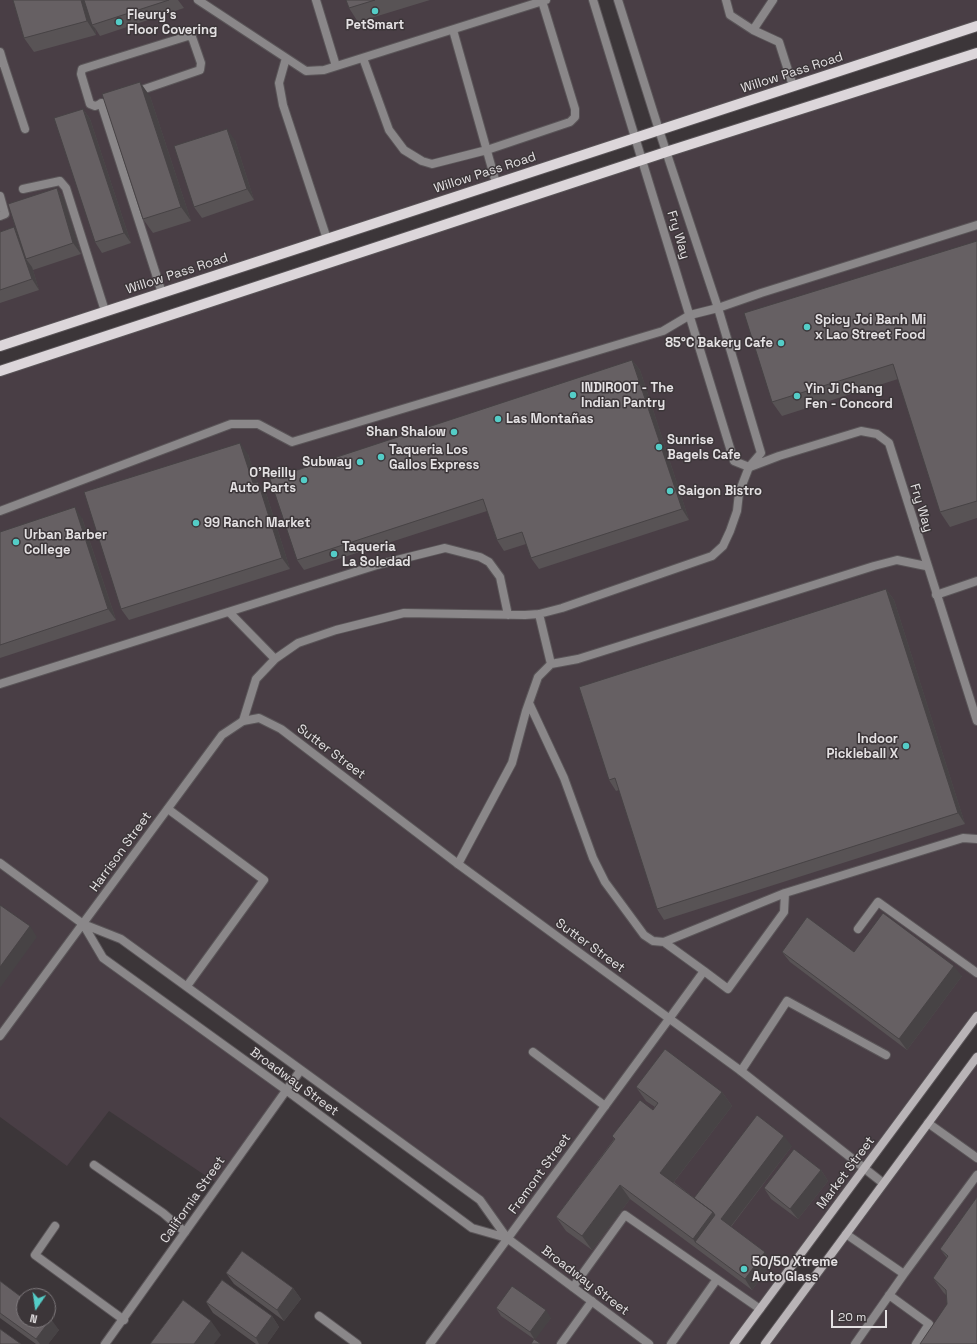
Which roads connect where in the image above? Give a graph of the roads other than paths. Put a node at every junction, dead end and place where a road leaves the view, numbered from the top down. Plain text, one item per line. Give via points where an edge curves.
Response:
1 (198, 0) edge
2 (316, 0) edge
3 (593, 0) edge
4 (618, 0) edge
5 (726, 0) edge
6 (773, 0) edge
7 (544, 1) edge
8 (975, 25) edge
9 (453, 30) junction
10 (753, 30) junction
11 (0, 52) edge
12 (977, 52) edge
13 (286, 58) junction
14 (363, 58) junction
15 (2, 62) edge
16 (336, 66) junction
17 (793, 86) junction
18 (101, 103) junction
19 (25, 130) dead end
20 (659, 130) junction
21 (636, 138) junction
22 (487, 150) junction
23 (666, 152) junction
24 (643, 160) junction
25 (496, 183) junction
26 (23, 189) dead end
27 (0, 196) edge
28 (0, 216) edge
29 (977, 225) edge
30 (327, 239) junction
31 (162, 292) junction
32 (718, 308) junction
33 (106, 311) junction
34 (690, 315) junction
35 (0, 346) edge
36 (0, 371) edge
37 (749, 467) junction
38 (0, 510) edge
39 (926, 566) junction
40 (977, 581) edge
41 (936, 595) junction
42 (230, 613) junction
43 (539, 614) junction
44 (508, 615) junction
45 (275, 659) junction
46 (551, 664) junction
47 (0, 684) edge
48 (529, 703) junction
49 (243, 721) junction
50 (977, 721) edge
51 (168, 809) junction
52 (977, 839) edge
53 (0, 863) edge
54 (458, 864) junction
55 (785, 894) junction
56 (83, 924) junction
57 (858, 929) dead end
58 (664, 942) junction
59 (704, 971) junction
60 (977, 973) edge
61 (187, 986) junction
62 (977, 1016) edge
63 (669, 1019) junction
64 (0, 1036) edge
65 (533, 1052) dead end
66 (886, 1055) dead end
67 (977, 1057) edge
68 (300, 1071) junction
69 (740, 1071) junction
70 (286, 1090) junction
71 (605, 1106) junction
72 (928, 1123) junction
73 (977, 1158) edge
74 (94, 1164) dead end
75 (864, 1169) junction
76 (977, 1175) edge
77 (883, 1184) junction
78 (55, 1226) dead end
79 (185, 1232) junction
80 (846, 1234) junction
81 (507, 1238) junction
82 (904, 1274) junction
83 (717, 1279) junction
84 (573, 1288) junction
85 (889, 1295) junction
86 (592, 1301) junction
87 (760, 1309) junction
88 (319, 1316) dead end
89 (124, 1320) junction
90 (105, 1344) edge
91 (356, 1344) edge
92 (430, 1344) edge
93 (561, 1344) edge
94 (649, 1344) edge
95 (671, 1344) edge
96 (734, 1344) edge
97 (764, 1344) edge
98 (854, 1344) edge
99 (916, 1344) edge

1 - 13 street
2 - 16 street
3 - 21 street, Fry Way
4 - 20 street, Fry Way
5 - 10 street via 730,15
6 - 10 street
7 - 9 street
7 - 22 street via 576,117 570,122
8 - 17 main road, Willow Pass Road
9 - 14 street
9 - 22 street
10 - 17 street via 779,42
11 - 15 street
12 - 23 main road
13 - 16 street via 306,70 324,70
13 - 30 street via 280,84 283,105
14 - 16 street
14 - 22 street via 389,130 404,150 432,164
15 - 19 street
17 - 20 main road, Willow Pass Road
18 - 18 street via 200,70 201,64 192,37 188,36 82,69 81,74 90,104 95,106
18 - 31 street
20 - 21 main road, Willow Pass Road
20 - 23 street, Fry Way
21 - 24 street, Fry Way
21 - 25 main road, Willow Pass Road
22 - 25 street
23 - 24 main road
23 - 32 street, Fry Way
24 - 34 street, Fry Way
24 - 36 main road
25 - 30 main road, Willow Pass Road
26 - 33 street via 60,181 66,188
27 - 28 street via 5,214
29 - 32 street
30 - 31 main road, Willow Pass Road
31 - 33 main road, Willow Pass Road
32 - 34 street
32 - 37 street, Fry Way via 761,453
33 - 35 main road, Willow Pass Road
34 - 37 street, Fry Way via 734,461
34 - 38 street via 663,331 292,442 258,424 231,424
37 - 39 street, Fry Way via 861,431 877,434 889,443
37 - 43 street via 739,493 737,511 730,531 722,546 712,556
39 - 41 street, Fry Way
39 - 46 street via 897,560 874,566 578,659
40 - 41 street
41 - 50 street, Fry Way
42 - 44 street via 377,565 445,548 480,557 489,562 500,577
42 - 45 street
42 - 47 street
43 - 44 street
43 - 46 street
44 - 45 street via 404,613 336,630 298,643
45 - 49 street via 256,678
46 - 48 street via 538,677
48 - 54 street via 512,763
48 - 58 street via 564,778 593,858 605,882 644,935
49 - 51 street, Harrison Street via 222,735
49 - 54 street, Sutter Street via 258,718 281,729
51 - 56 street, Harrison Street
51 - 61 street via 264,880
52 - 55 street via 963,838
53 - 56 street, Broadway Street
54 - 63 street, Sutter Street
55 - 58 street
55 - 59 street via 784,912 728,988
56 - 61 street, Broadway Street via 116,936
56 - 64 street, Harrison Street
56 - 70 street, Broadway Street via 103,958
57 - 60 street via 878,902
58 - 59 street
59 - 63 street, Fremont Street
61 - 68 street, Broadway Street
62 - 75 main road, Market Street
63 - 69 street, Sutter Street
63 - 71 street, Fremont Street
65 - 71 street
66 - 69 street via 787,1001
67 - 72 main road
68 - 70 street, California Street
68 - 81 street, Broadway Street via 480,1200
69 - 75 street, Sutter Street
70 - 79 street, California Street
70 - 81 street, Broadway Street via 472,1228
71 - 81 street, Fremont Street
72 - 73 street
72 - 77 main road
74 - 79 street via 163,1213
75 - 77 street, Sutter Street
75 - 87 main road, Market Street
76 - 82 street
77 - 80 main road
78 - 89 street via 35,1256
79 - 89 street, California Street
80 - 82 street
80 - 97 main road
81 - 84 street, Broadway Street
81 - 92 street, Fremont Street
82 - 85 street
83 - 84 street via 625,1215
83 - 87 street
83 - 95 street
84 - 86 street, Broadway Street
85 - 98 street
85 - 99 street via 929,1324
86 - 93 street
86 - 94 street, Broadway Street
87 - 96 main road, Market Street
88 - 91 street
89 - 90 street, California Street

